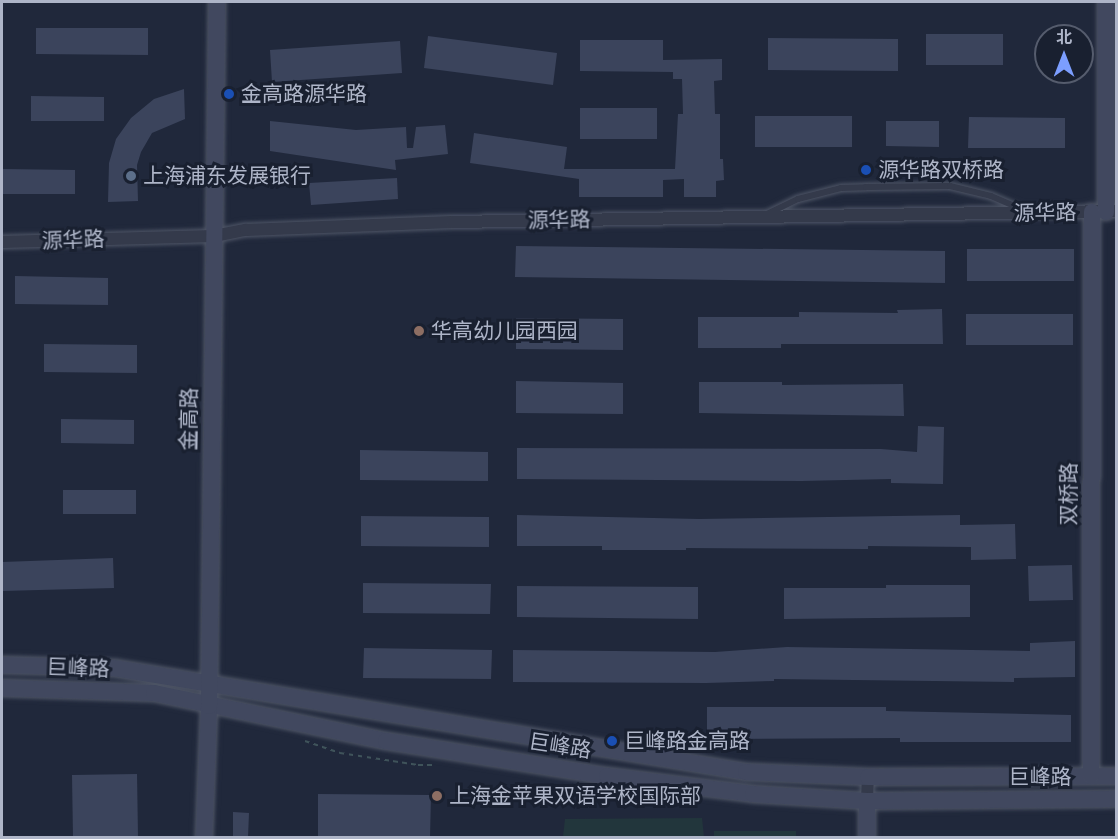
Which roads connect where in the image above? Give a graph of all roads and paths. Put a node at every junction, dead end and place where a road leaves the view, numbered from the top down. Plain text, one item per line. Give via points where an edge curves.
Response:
1 (218, 2) edge
2 (1106, 2) edge
3 (1105, 212) edge
4 (1030, 213) junction
5 (759, 217) junction
6 (214, 236) junction
7 (2, 242) edge
8 (2, 665) edge
9 (209, 683) junction
10 (2, 688) edge
11 (208, 706) junction
12 (1091, 776) junction
13 (1116, 776) edge
14 (868, 777) junction
15 (1116, 799) edge
16 (867, 801) junction
17 (204, 837) edge
18 (867, 837) edge

1 - 6 main road, 金高路
2 - 3 main road, 双桥路
3 - 4 street, 源华路
3 - 12 main road, 双桥路
4 - 5 street, 源华路
4 - 5 lane via 991,196 950,186 866,187 841,188 798,199
5 - 6 street, 源华路 via 452,222 246,230
6 - 7 street, 源华路
6 - 9 main road, 金高路
8 - 9 main road, 巨峰路 via 114,668
9 - 11 main road, 金高路
9 - 14 main road, 巨峰路 via 746,772
10 - 11 main road, 巨峰路 via 154,693
11 - 16 main road, 巨峰路 via 386,741 607,776 753,794
11 - 17 main road, 金高路
12 - 13 main road, 巨峰路
12 - 14 main road, 巨峰路
14 - 16 street
15 - 16 main road, 巨峰路
16 - 18 main road

